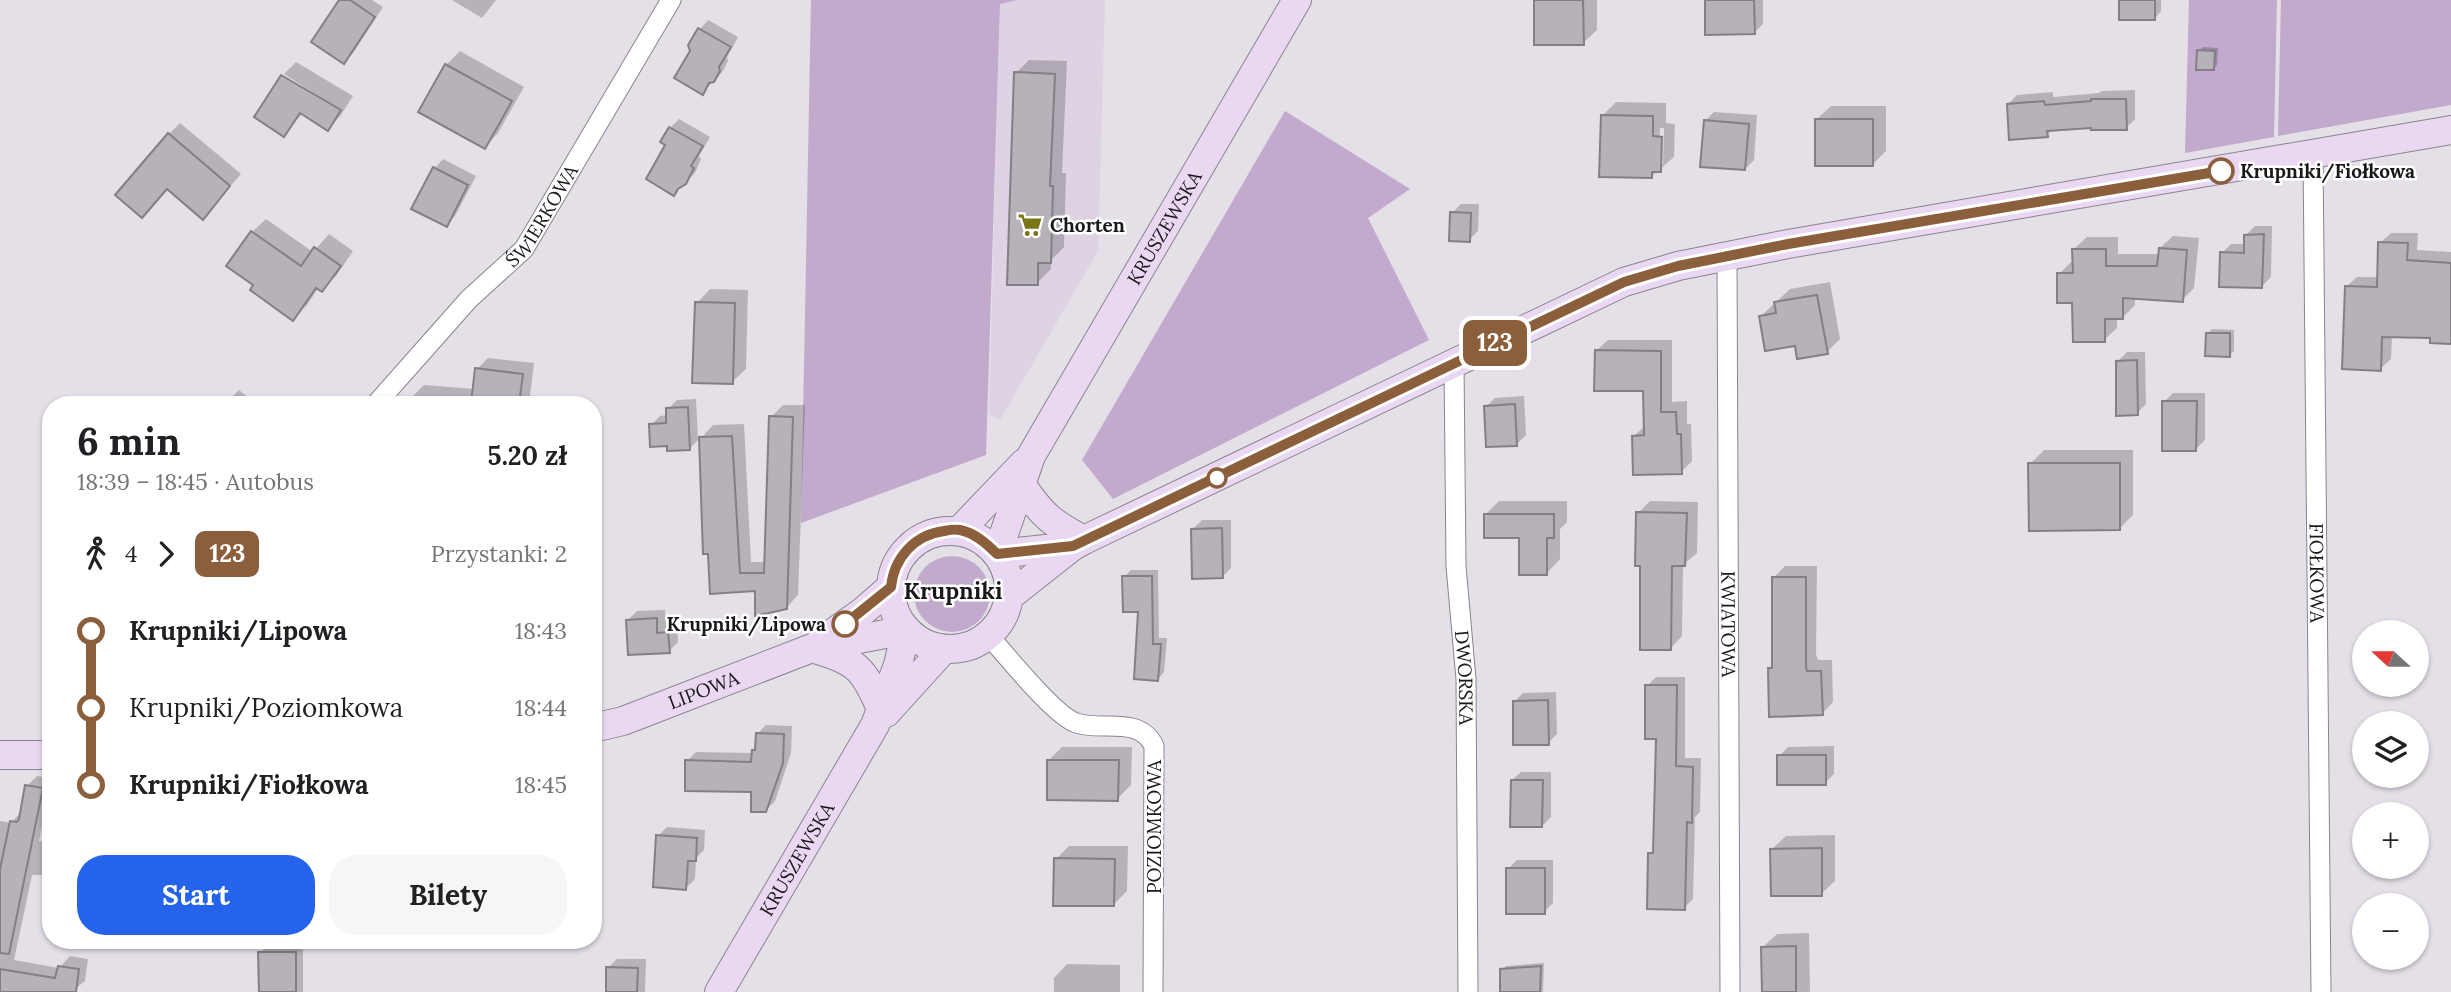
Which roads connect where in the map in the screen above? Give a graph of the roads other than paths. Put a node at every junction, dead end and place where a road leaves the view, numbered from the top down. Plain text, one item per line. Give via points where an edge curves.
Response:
1 (671, 0) edge
2 (1297, 0) edge
3 (2451, 130) edge
4 (2313, 155) junction
5 (1727, 256) junction
6 (1454, 363) junction
7 (383, 396) edge
8 (1031, 456) junction
9 (1021, 484) junction
10 (960, 530) junction
11 (1078, 543) junction
12 (997, 554) junction
13 (891, 587) junction
14 (1011, 595) junction
15 (906, 630) junction
16 (989, 636) junction
17 (812, 648) junction
18 (944, 649) junction
19 (878, 717) junction
20 (602, 726) edge
21 (0, 755) edge
22 (42, 755) edge
23 (719, 992) edge
24 (1153, 992) edge
25 (1468, 992) edge
26 (1730, 992) edge
27 (2320, 992) edge

1 - 7 street, ŚWIERKOWA via 524,249 469,299
2 - 8 street, KRUSZEWSKA
3 - 4 street
4 - 5 street
4 - 27 street, FIOŁKOWA
5 - 6 street via 1624,282
5 - 26 street, KWIATOWA
6 - 11 street
6 - 25 street, DWORSKA via 1456,566 1466,679
8 - 9 street, KRUSZEWSKA
8 - 10 street, KRUSZEWSKA
9 - 11 street via 1038,510
9 - 12 street, KRUSZEWSKA
10 - 12 street via 982,540
10 - 13 street via 934,532 919,539 897,563
11 - 12 street
11 - 14 street
12 - 14 street via 1006,568
13 - 15 street via 894,610
13 - 17 street, LIPOWA
14 - 16 street via 1003,618
15 - 17 street, LIPOWA
15 - 18 street via 927,645
15 - 19 street, KRUSZEWSKA
16 - 18 street via 962,648
16 - 24 street, POZIOMKOWA via 1060,715 1078,724 1132,727 1150,737 1154,746
17 - 19 street via 842,657 859,669 866,677
17 - 20 street, LIPOWA
18 - 19 street, KRUSZEWSKA
19 - 23 street, KRUSZEWSKA
21 - 22 street

